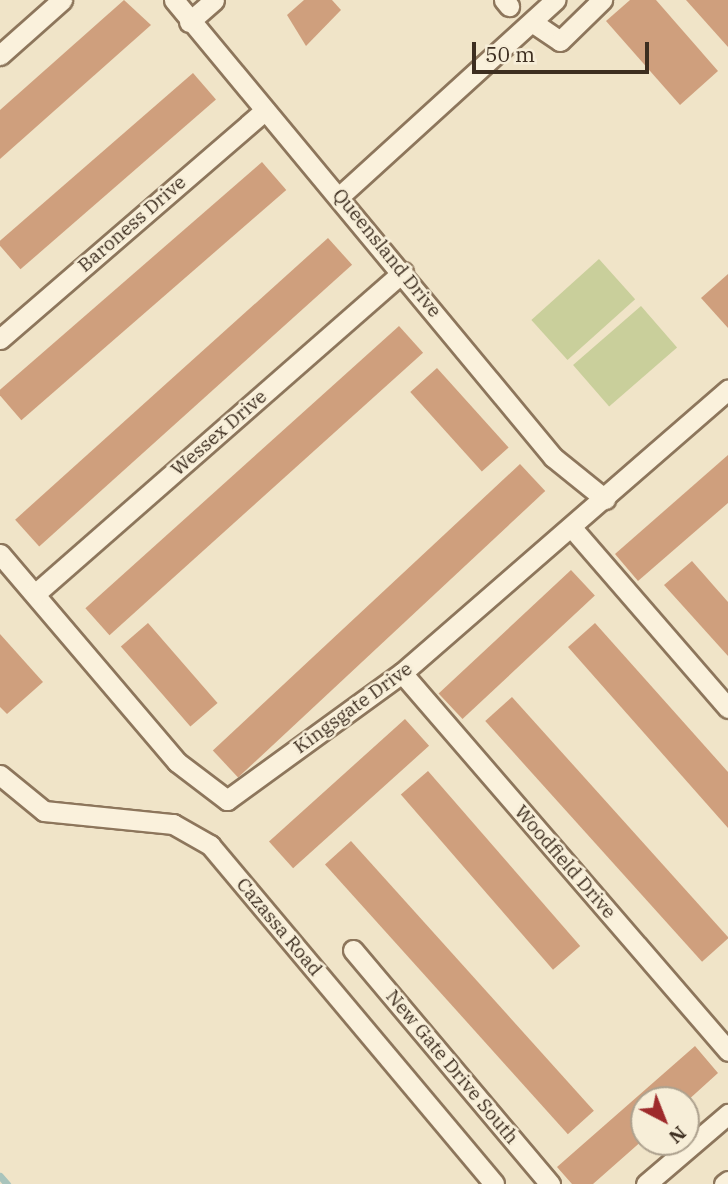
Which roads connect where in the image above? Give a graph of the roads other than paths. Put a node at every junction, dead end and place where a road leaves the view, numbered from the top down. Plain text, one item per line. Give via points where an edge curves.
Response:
1 (62, 0) edge
2 (174, 0) edge
3 (214, 0) edge
4 (555, 0) edge
5 (602, 0) edge
6 (189, 22) junction
7 (535, 24) junction
8 (0, 55) edge
9 (264, 110) junction
10 (341, 195) junction
11 (403, 272) junction
12 (0, 339) edge
13 (728, 390) edge
14 (606, 499) junction
15 (572, 528) junction
16 (0, 554) edge
17 (35, 594) junction
18 (401, 673) junction
19 (728, 708) edge
20 (0, 775) edge
21 (353, 950) dead end
22 (728, 1051) edge
23 (728, 1114) edge
24 (494, 1184) edge
25 (550, 1184) edge
26 (646, 1184) edge

1 - 8 street
2 - 6 street, Queensland Drive
3 - 6 street
4 - 7 street
5 - 7 street via 560,41
6 - 9 street, Queensland Drive
7 - 10 street
9 - 10 street, Queensland Drive
9 - 12 street, Baroness Drive
10 - 11 street, Queensland Drive
11 - 14 street, Queensland Drive via 553,457
11 - 17 street, Wessex Drive
13 - 14 street, Kingsgate Drive
14 - 15 street, Kingsgate Drive
15 - 18 street, Kingsgate Drive
15 - 19 street
16 - 17 street, Kingsgate Drive
17 - 18 street, Kingsgate Drive via 177,762 227,800
18 - 22 street, Woodfield Drive
20 - 24 street, Cazassa Road via 44,811 173,824 210,845
21 - 25 street, New Gate Drive South
23 - 26 street

